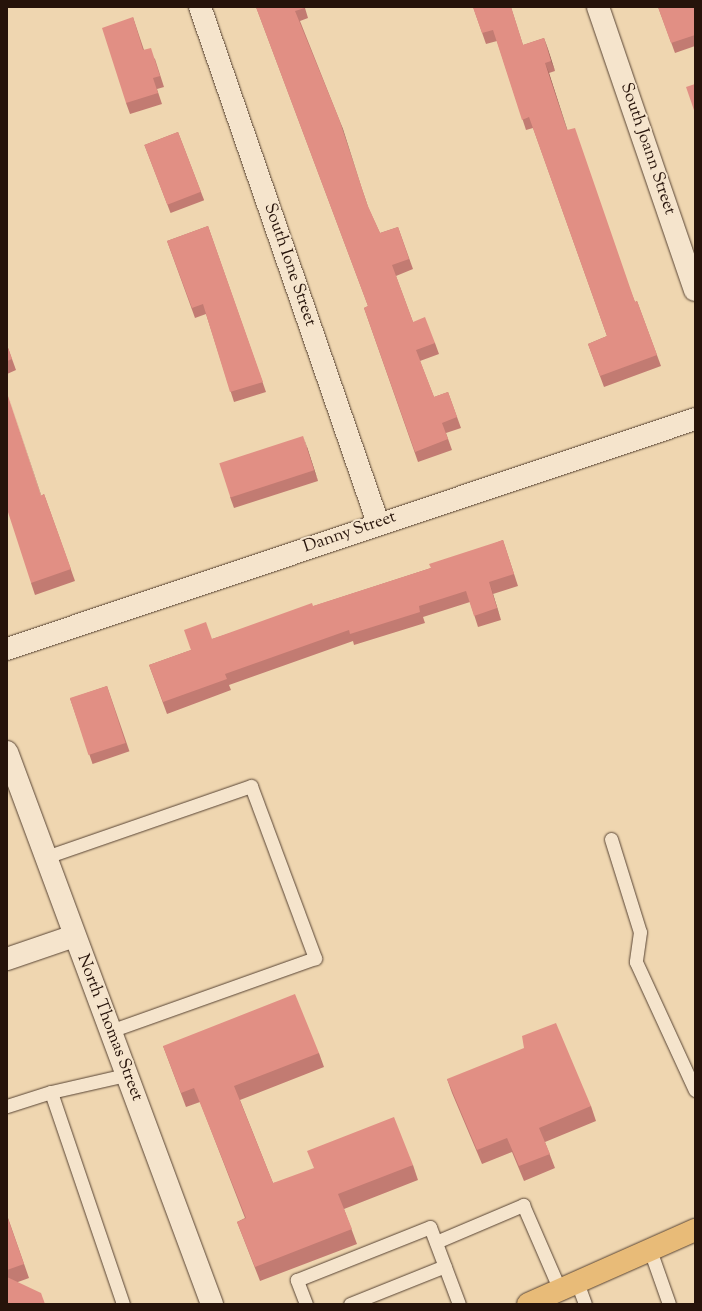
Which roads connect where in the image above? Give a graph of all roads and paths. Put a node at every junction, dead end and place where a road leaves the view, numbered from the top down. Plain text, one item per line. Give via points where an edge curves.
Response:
1 (200, 7) edge
2 (598, 7) edge
3 (695, 290) edge
4 (695, 419) edge
5 (378, 523) junction
6 (7, 649) edge
7 (7, 752) edge
8 (611, 839) dead end
9 (46, 857) junction
10 (74, 936) junction
11 (7, 959) edge
12 (110, 1031) junction
13 (126, 1075) junction
14 (695, 1090) edge
15 (51, 1092) junction
16 (7, 1106) edge
17 (695, 1230) edge
18 (436, 1242) junction
19 (650, 1250) junction
20 (445, 1266) junction
21 (569, 1286) junction
22 (123, 1304) edge
23 (212, 1304) edge
24 (306, 1304) edge
25 (350, 1304) edge
26 (459, 1304) edge
27 (528, 1304) edge
28 (585, 1304) edge
29 (669, 1304) edge

1 - 5 street, South Ione Street
2 - 3 street, South Joann Street
4 - 5 street, Danny Street
5 - 6 street, Danny Street
7 - 9 street, North Thomas Street
8 - 14 lane via 640,932 636,962
9 - 10 street, North Thomas Street
9 - 12 lane via 251,786 315,958
10 - 11 street
10 - 12 street, North Thomas Street
12 - 13 street, North Thomas Street
13 - 15 lane
13 - 23 street, North Thomas Street
15 - 16 lane
15 - 22 lane
17 - 19 main road
18 - 20 lane
18 - 21 lane via 523,1205
18 - 24 lane via 430,1227 297,1280
19 - 21 main road
19 - 29 lane
20 - 25 lane
20 - 26 lane
21 - 27 main road
21 - 28 lane

